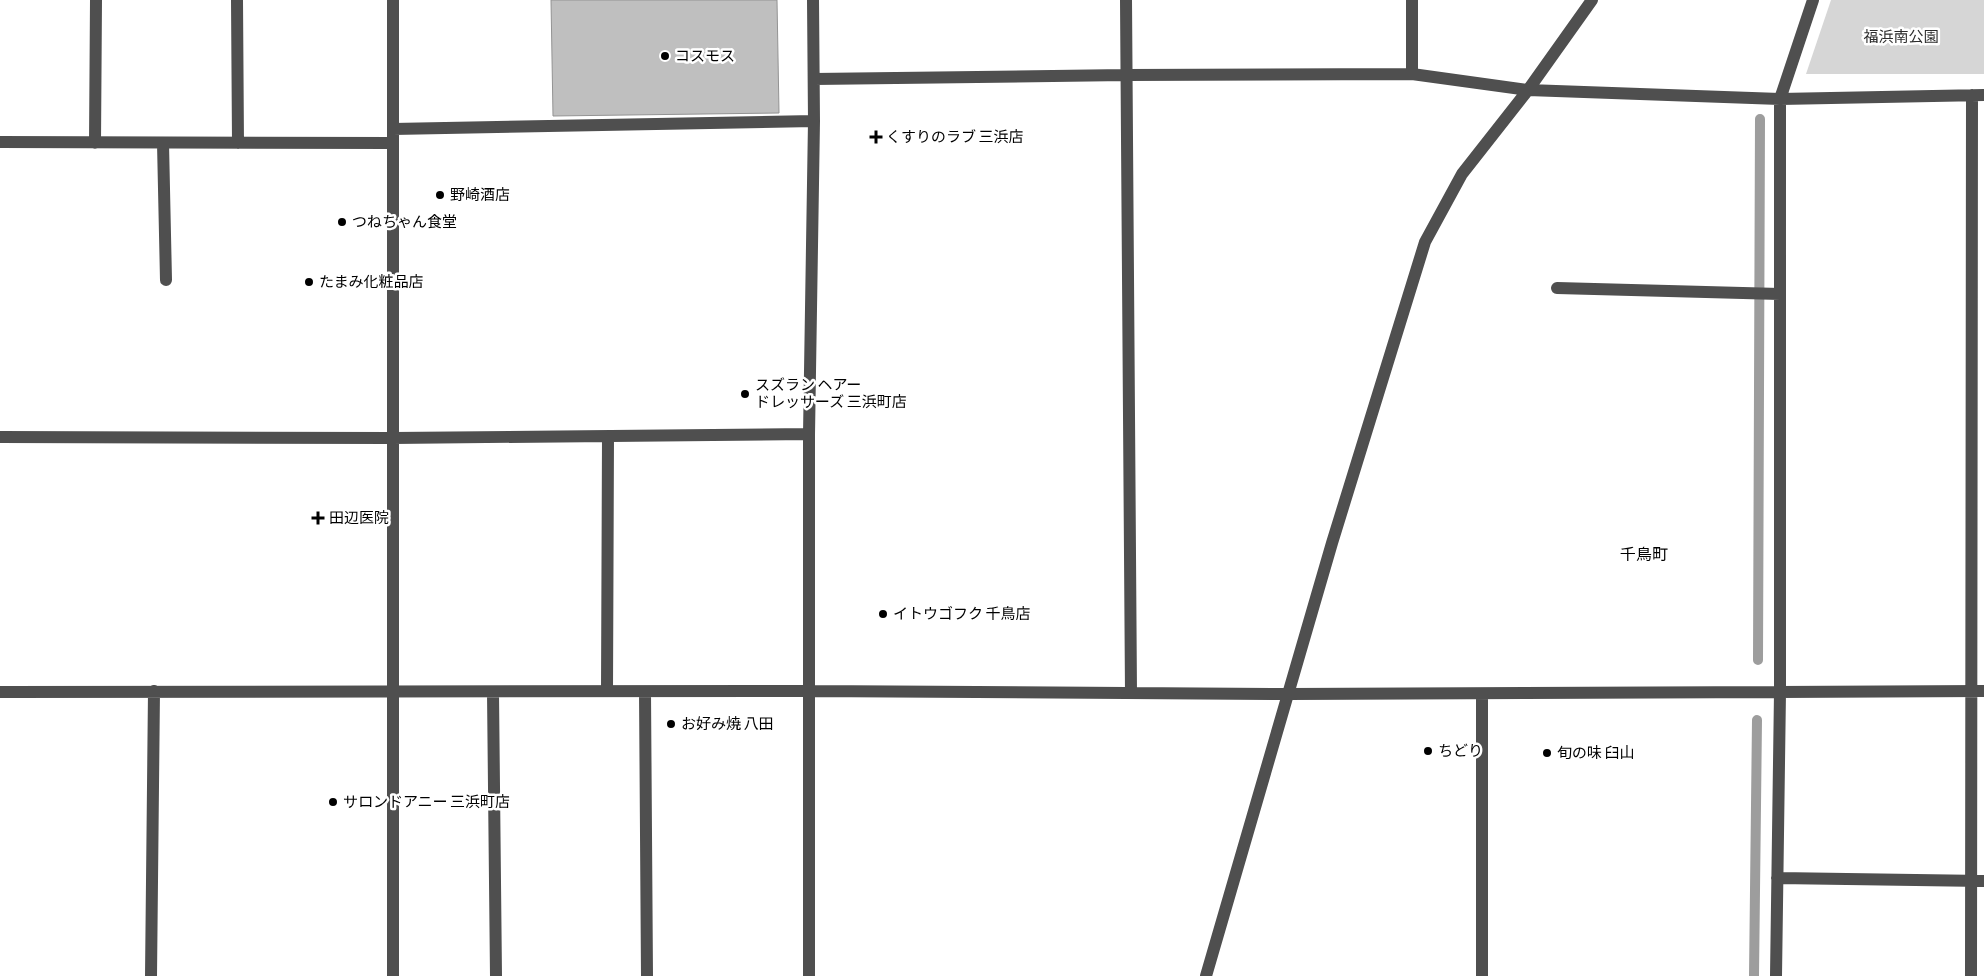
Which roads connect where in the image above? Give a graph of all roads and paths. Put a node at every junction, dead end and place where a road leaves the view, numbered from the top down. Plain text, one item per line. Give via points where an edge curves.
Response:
1 (96, 0) edge
2 (238, 0) edge
3 (393, 0) edge
4 (814, 0) edge
5 (1126, 0) edge
6 (1412, 0) edge
7 (1592, 0) edge
8 (1812, 0) edge
9 (1412, 74) junction
10 (1126, 75) junction
11 (814, 80) junction
12 (1528, 90) junction
13 (1978, 95) edge
14 (1780, 99) junction
15 (814, 121) junction
16 (393, 129) junction
17 (0, 142) edge
18 (95, 143) junction
19 (164, 143) junction
20 (238, 143) junction
21 (393, 143) junction
22 (166, 280) dead end
23 (1557, 288) dead end
24 (1780, 294) junction
25 (809, 434) junction
26 (608, 436) junction
27 (0, 437) edge
28 (393, 438) junction
29 (154, 691) junction
30 (810, 691) junction
31 (1978, 691) edge
32 (0, 692) edge
33 (393, 692) junction
34 (493, 692) junction
35 (606, 692) junction
36 (645, 692) junction
37 (1780, 692) junction
38 (1131, 693) junction
39 (1289, 694) junction
40 (1482, 694) junction
41 (1777, 878) junction
42 (1978, 881) edge
43 (151, 976) edge
44 (393, 976) edge
45 (496, 976) edge
46 (647, 976) edge
47 (809, 976) edge
48 (1206, 976) edge
49 (1482, 976) edge
50 (1776, 976) edge
51 (1971, 976) edge

1 - 18 street
2 - 20 street
3 - 16 street
4 - 11 street
5 - 10 street
6 - 9 street
7 - 12 street
8 - 14 street
9 - 10 street
9 - 12 street
10 - 11 street
10 - 38 street
11 - 15 street
12 - 14 street
12 - 39 street via 1462,174 1425,242
13 - 14 street
13 - 31 street
14 - 24 street
15 - 16 street
15 - 25 street
16 - 21 street
17 - 18 street
18 - 19 street
19 - 20 street
19 - 22 street
20 - 21 street
21 - 28 street
23 - 24 street
24 - 37 street
25 - 26 street
25 - 30 street
26 - 28 street
26 - 35 street
27 - 28 street
28 - 33 street
29 - 32 street
29 - 33 street
29 - 43 street
30 - 36 street
30 - 38 street
30 - 47 street
31 - 37 street
31 - 42 street
33 - 34 street
33 - 44 street
34 - 35 street
34 - 45 street
35 - 36 street
36 - 46 street
37 - 40 street
37 - 41 street
38 - 39 street
39 - 40 street
39 - 48 street
40 - 49 street
41 - 42 street
41 - 50 street
42 - 51 street

